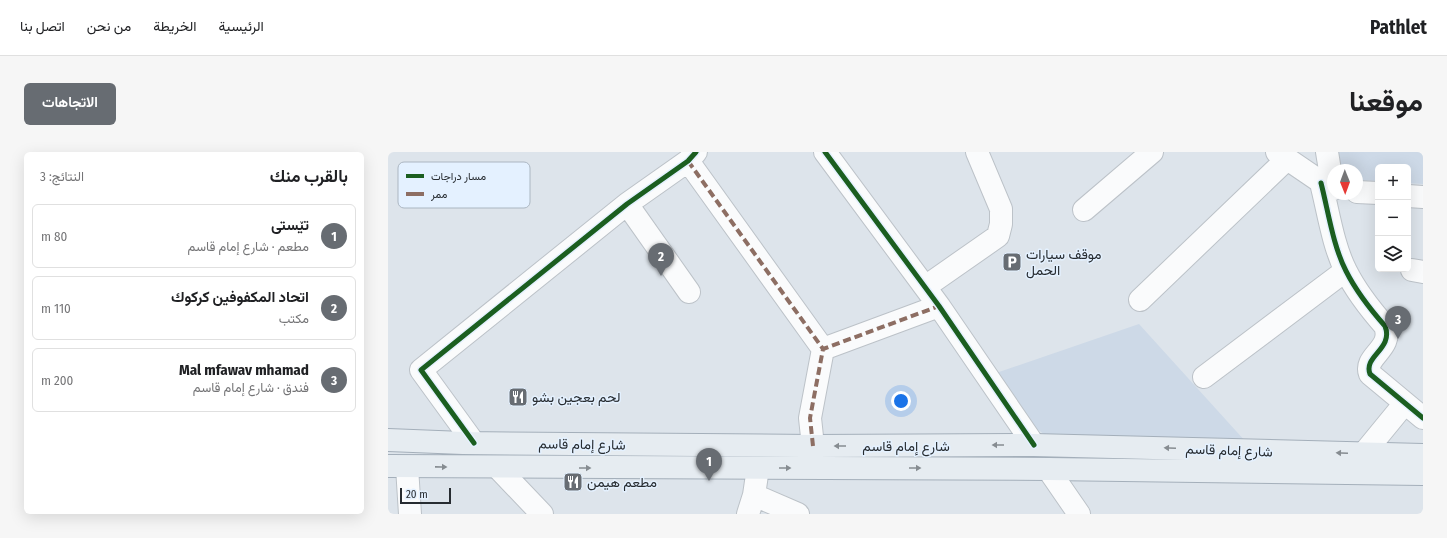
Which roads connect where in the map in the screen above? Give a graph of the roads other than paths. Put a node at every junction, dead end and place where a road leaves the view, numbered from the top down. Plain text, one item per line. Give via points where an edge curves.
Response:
1 (825, 152) edge
2 (977, 152) edge
3 (1152, 152) edge
4 (1327, 152) edge
5 (692, 156) edge
6 (1282, 156) edge
7 (1328, 164) edge
8 (1327, 186) edge
9 (1363, 192) edge
10 (1375, 193) edge
11 (1411, 196) edge
12 (1423, 197) edge
13 (1331, 200) edge
14 (627, 204) junction
15 (1084, 210) dead end
16 (1345, 271) junction
17 (925, 287) junction
18 (689, 292) dead end
19 (1140, 300) dead end
20 (939, 306) junction
21 (823, 349) junction
22 (1204, 377) dead end
23 (1405, 403) junction
24 (1423, 418) edge
25 (388, 429) edge
26 (388, 440) edge
27 (469, 443) junction
28 (1034, 445) junction
29 (813, 446) junction
30 (1364, 454) junction
31 (1423, 455) edge
32 (397, 467) edge
33 (498, 468) junction
34 (758, 468) junction
35 (1048, 469) junction
36 (1423, 474) edge
37 (751, 504) edge
38 (1074, 512) edge
39 (410, 514) edge
40 (542, 514) edge
41 (798, 514) edge

1 - 17 street
2 - 17 street via 1002,209 998,236
3 - 15 street
4 - 7 street
5 - 14 street
5 - 21 street
6 - 8 street
6 - 19 street
9 - 10 street
11 - 12 street
13 - 16 street via 1337,248
14 - 18 street
14 - 27 street via 421,370
16 - 22 street
16 - 23 street via 1363,300 1385,326 1386,341 1368,370
17 - 20 street
20 - 21 street
20 - 28 street
21 - 29 street via 810,418
23 - 24 street
23 - 30 street
25 - 27 main road
26 - 27 main road, شارع إمام قاسم
27 - 29 main road, شارع إمام قاسم
28 -> 29 main road, شارع إمام قاسم
30 -> 28 main road, شارع إمام قاسم
28 - 35 main road
30 - 31 main road, شارع إمام قاسم
32 -> 33 main road, شارع إمام قاسم
32 - 39 street
33 -> 34 main road, شارع إمام قاسم
33 - 40 street
34 -> 35 main road, شارع إمام قاسم
34 - 37 street
35 - 36 main road, شارع إمام قاسم
35 - 38 street
37 - 41 street

